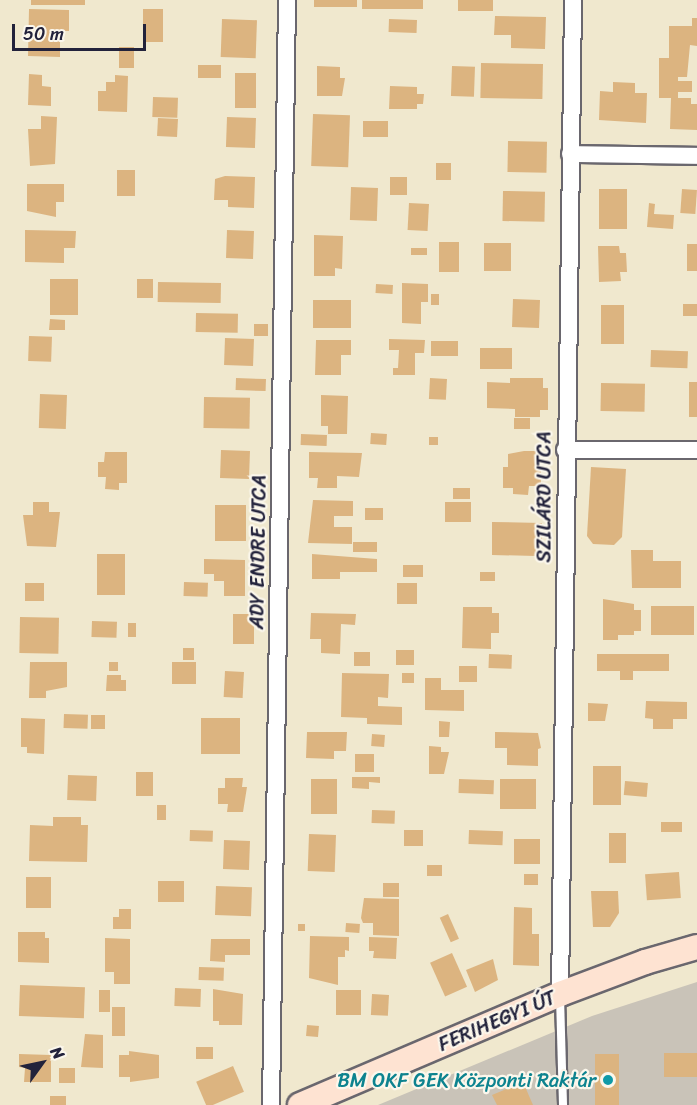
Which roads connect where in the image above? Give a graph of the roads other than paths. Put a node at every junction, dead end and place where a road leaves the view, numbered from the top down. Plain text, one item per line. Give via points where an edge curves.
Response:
1 (286, 0) edge
2 (573, 0) edge
3 (570, 154) junction
4 (697, 156) edge
5 (565, 450) junction
6 (697, 450) edge
7 (697, 947) edge
8 (560, 994) junction
9 (271, 1105) edge
10 (301, 1105) edge
11 (563, 1105) edge

1 - 9 street, ADY ENDRE UTCA
2 - 3 street, SZILÁRD UTCA
3 - 4 street
3 - 5 street, SZILÁRD UTCA
5 - 6 street
5 - 8 street, SZILÁRD UTCA
7 - 8 main road, FERIHEGYI ÚT
8 - 10 main road, FERIHEGYI ÚT
8 - 11 lane

